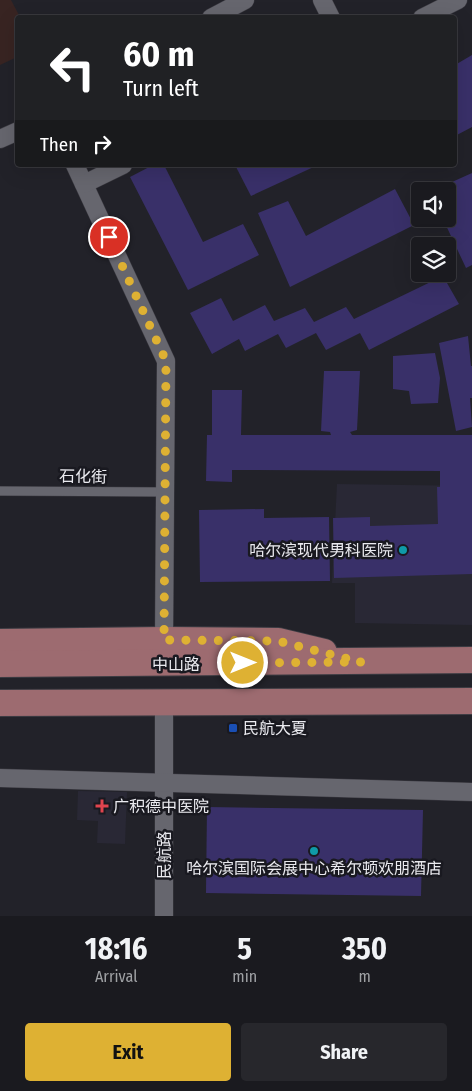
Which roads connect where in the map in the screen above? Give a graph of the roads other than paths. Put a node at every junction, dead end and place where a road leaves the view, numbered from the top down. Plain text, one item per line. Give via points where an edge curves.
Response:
1 (245, 0) edge
2 (322, 0) edge
3 (458, 0) edge
4 (217, 15) edge
5 (330, 15) edge
6 (428, 15) edge
7 (15, 132) edge
8 (0, 139) edge
9 (76, 167) edge
10 (118, 167) edge
11 (84, 184) junction
12 (0, 491) edge
13 (166, 492) junction
14 (164, 640) junction
15 (0, 642) edge
16 (472, 660) edge
17 (361, 662) junction
18 (0, 664) edge
19 (472, 701) edge
20 (0, 703) edge
21 (164, 703) junction
22 (0, 778) edge
23 (164, 784) junction
24 (472, 792) edge
25 (164, 916) edge

1 - 4 street
2 - 5 street
3 - 6 street
7 - 8 street
9 - 11 street
10 - 11 street
11 - 13 street via 166,361
12 - 13 lane, 石化街
13 - 14 street
14 - 15 main road
14 - 17 main road via 278,641
16 - 17 main road, 中山路
17 - 18 main road, 中山路
19 - 21 main road
20 - 21 main road
21 - 23 street, 民航路
22 - 23 street
23 - 24 street
23 - 25 street, 民航路

